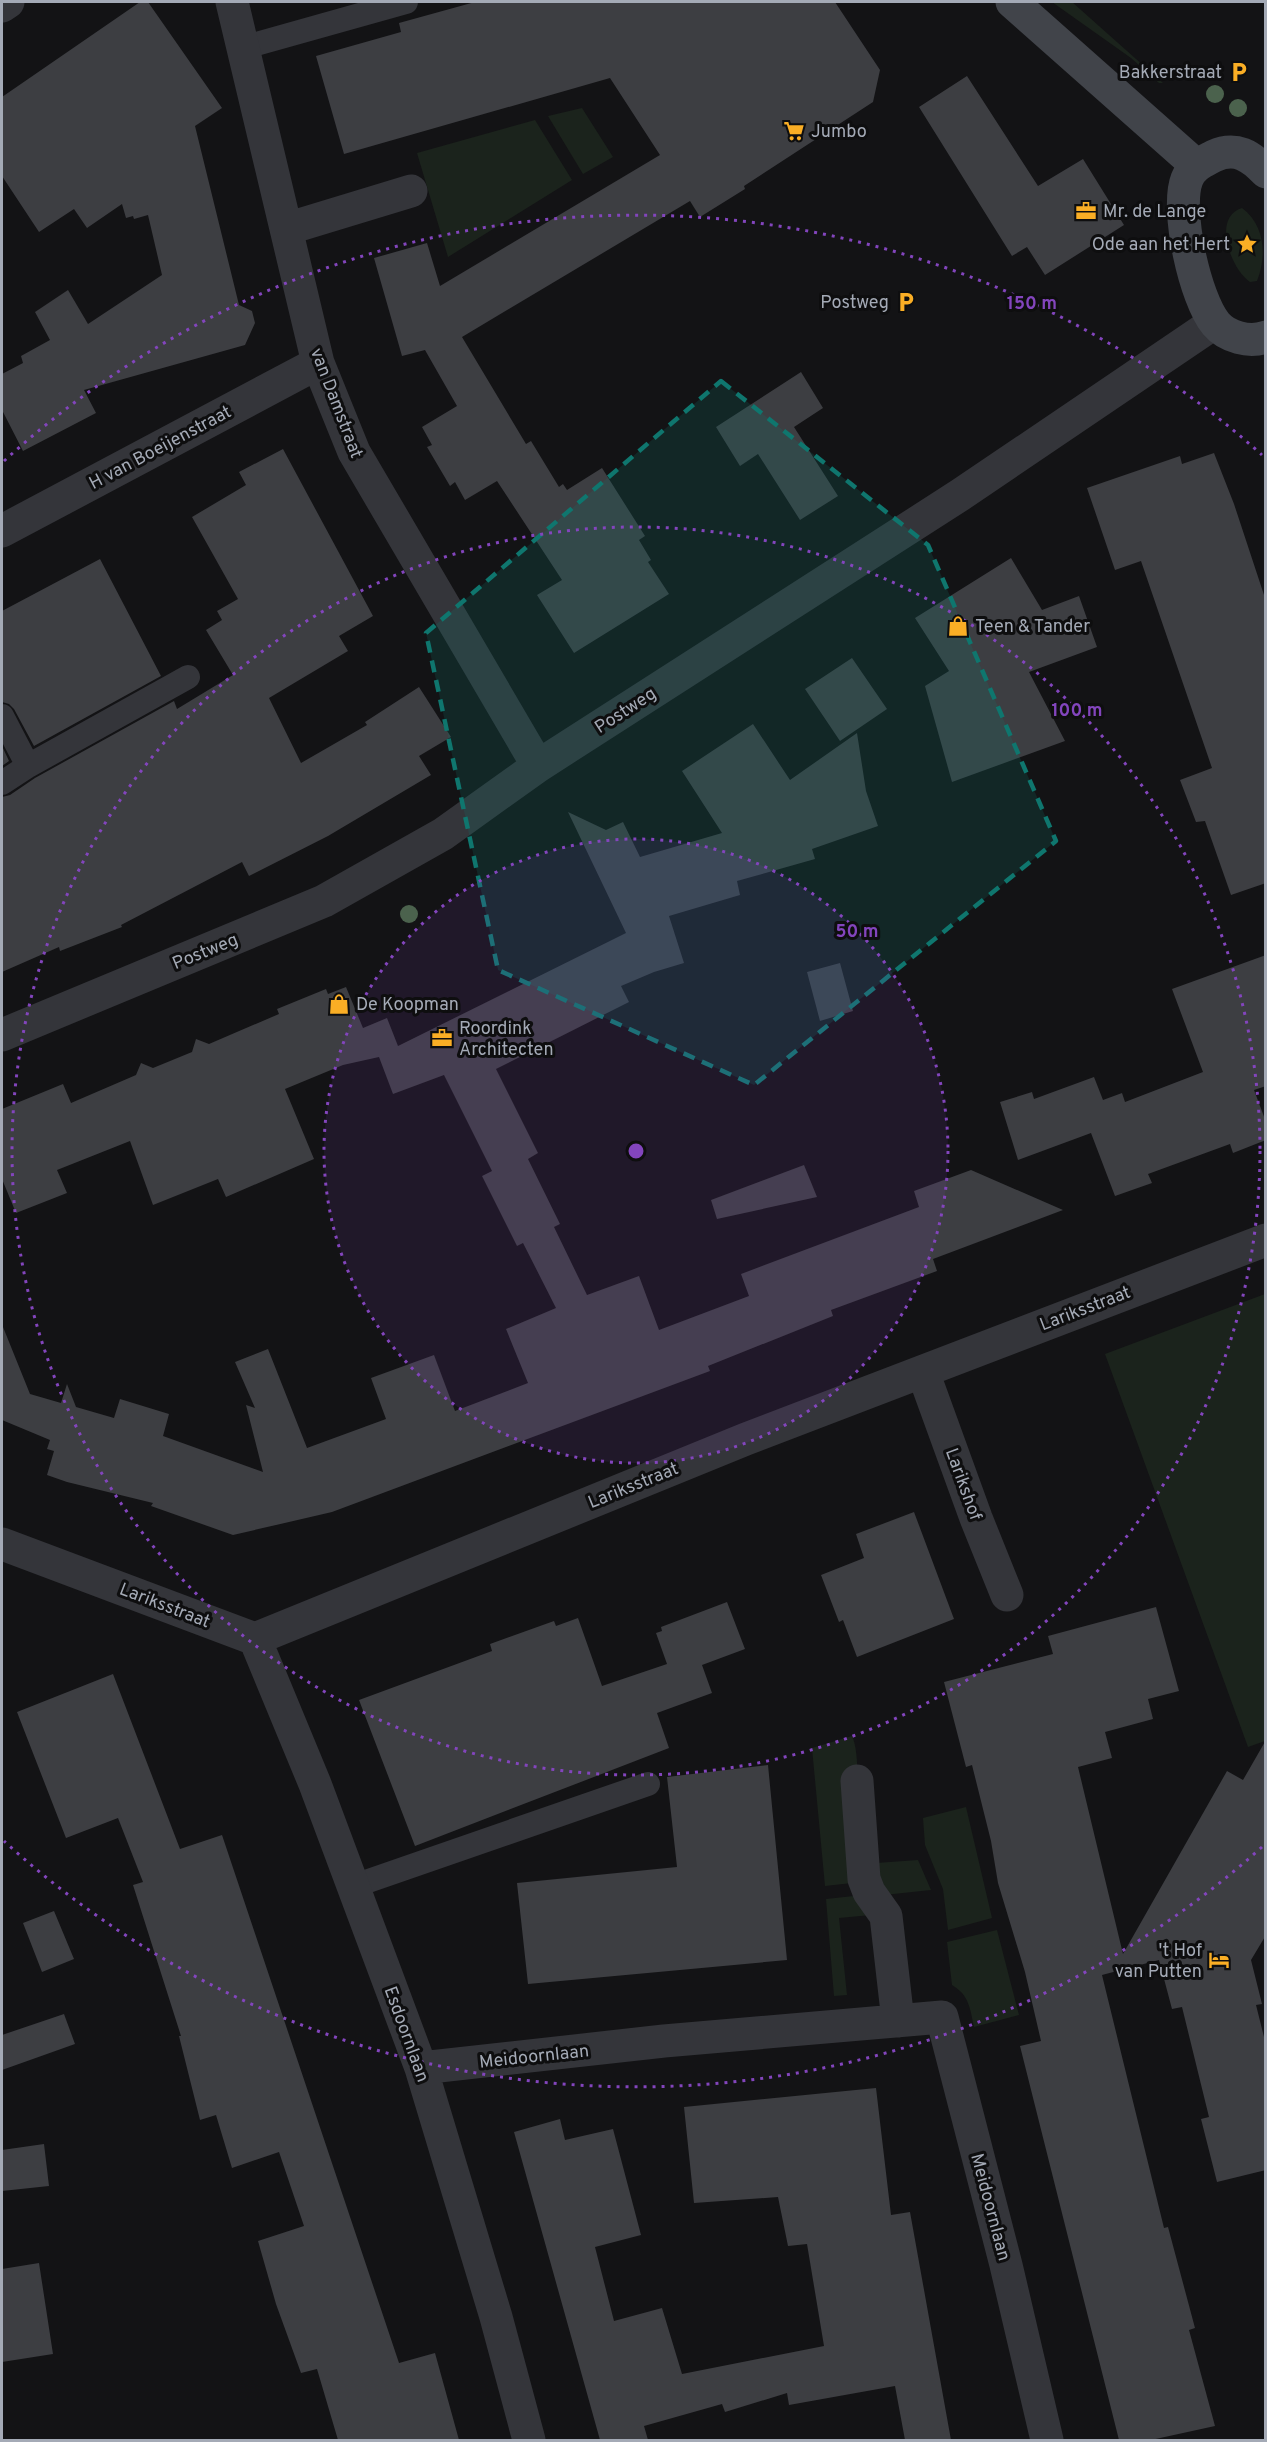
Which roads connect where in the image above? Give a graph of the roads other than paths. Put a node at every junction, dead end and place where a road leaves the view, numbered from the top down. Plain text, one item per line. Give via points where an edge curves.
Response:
1 (8, 2) edge
2 (232, 2) edge
3 (406, 2) edge
4 (1012, 2) edge
5 (2, 6) edge
6 (242, 48) junction
7 (1196, 165) junction
8 (1266, 172) edge
9 (411, 191) dead end
10 (286, 230) junction
11 (1215, 323) junction
12 (1266, 338) edge
13 (318, 363) junction
14 (2, 531) edge
15 (188, 676) dead end
16 (2, 716) edge
17 (28, 766) junction
18 (538, 766) junction
19 (2, 783) edge
20 (2, 1035) edge
21 (1266, 1240) edge
22 (923, 1372) junction
23 (2, 1544) edge
24 (1007, 1595) dead end
25 (255, 1639) junction
26 (857, 1781) dead end
27 (648, 1784) dead end
28 (351, 1887) junction
29 (898, 2021) junction
30 (421, 2068) junction
31 (529, 2440) edge
32 (1047, 2440) edge

1 - 5 street
2 - 6 street, van Damstraat
3 - 6 lane
4 - 7 main road
6 - 10 street, van Damstraat
7 - 8 main road via 1224,152 1240,152
7 - 11 main road via 1187,178 1184,195 1187,240 1195,281
9 - 10 street
10 - 13 street, van Damstraat
11 - 12 main road via 1227,334
11 - 18 street, Postweg via 960,495
13 - 14 street, H van Boeijenstraat
13 - 18 street, van Damstraat via 354,452
15 - 17 lane
16 - 17 lane
17 - 19 lane
18 - 20 street, Postweg via 443,834 324,902
21 - 22 street, Lariksstraat
22 - 24 street, Larikshof
22 - 25 street, Lariksstraat via 746,1439
23 - 25 street, Lariksstraat
25 - 28 street, Esdoornlaan via 315,1784
26 - 29 street via 864,1879 886,1916
27 - 28 lane
28 - 30 street, Esdoornlaan
29 - 30 street, Meidoornlaan
29 - 32 street, Meidoornlaan via 942,2017
30 - 31 street, Esdoornlaan

